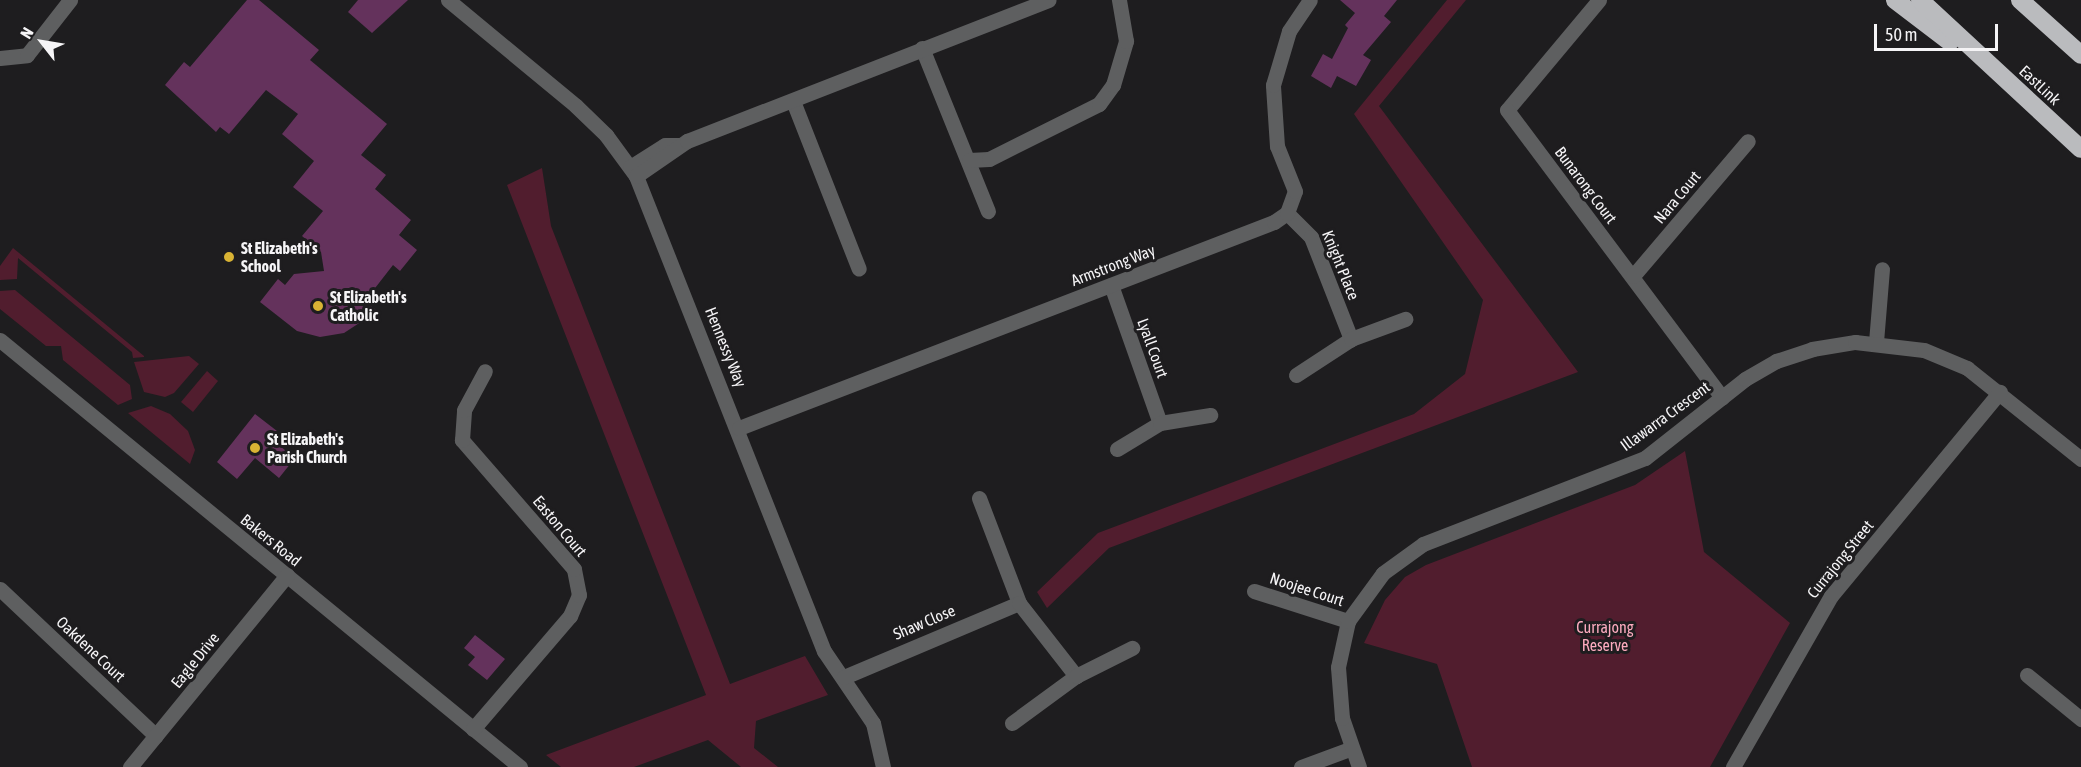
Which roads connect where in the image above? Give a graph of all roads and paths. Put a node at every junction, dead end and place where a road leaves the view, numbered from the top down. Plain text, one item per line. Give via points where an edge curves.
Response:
1 (70, 0) edge
2 (448, 0) edge
3 (1048, 0) edge
4 (1119, 0) edge
5 (1310, 0) edge
6 (1599, 0) edge
7 (1895, 0) edge
8 (1920, 0) edge
9 (2020, 0) edge
10 (922, 48) junction
11 (2081, 55) edge
12 (0, 58) edge
13 (2024, 97) junction
14 (793, 101) junction
15 (1748, 141) dead end
16 (2081, 149) edge
17 (969, 160) junction
18 (633, 172) junction
19 (988, 211) dead end
20 (1287, 213) junction
21 (859, 269) dead end
22 (1882, 269) dead end
23 (1633, 276) junction
24 (1111, 285) junction
25 (1405, 319) dead end
26 (1351, 339) junction
27 (0, 340) edge
28 (1876, 342) junction
29 (485, 371) dead end
30 (1296, 375) dead end
31 (2000, 392) junction
32 (1722, 397) junction
33 (1210, 415) dead end
34 (1160, 423) junction
35 (739, 428) junction
36 (1117, 449) dead end
37 (2081, 459) edge
38 (979, 498) dead end
39 (287, 575) junction
40 (0, 589) edge
41 (1254, 591) dead end
42 (1018, 603) junction
43 (1348, 621) junction
44 (1132, 648) dead end
45 (2027, 675) dead end
46 (1076, 676) junction
47 (844, 677) junction
48 (2081, 719) edge
49 (1012, 723) dead end
50 (473, 729) junction
51 (156, 736) junction
52 (1352, 748) junction
53 (130, 767) edge
54 (520, 767) edge
55 (883, 767) edge
56 (1301, 767) edge
57 (1359, 767) edge
58 (1733, 767) edge

1 - 12 street via 27,55
2 - 18 street, Hennessy Way via 576,106 606,135
3 - 10 street
4 - 17 street via 1126,41 1113,85 1099,104 989,159
5 - 20 street via 1289,31 1273,85 1277,146 1295,191
6 - 23 street, Bunarong Court via 1507,110
7 - 13 highway
8 - 13 highway, EastLink
9 - 11 highway
10 - 14 street
10 - 17 street
13 - 16 highway, EastLink
14 - 18 street via 679,145 665,145
14 - 21 street
15 - 23 street, Nara Court
17 - 19 street
18 - 35 street, Hennessy Way
20 - 24 street, Armstrong Way via 1274,222
20 - 26 street, Knight Place via 1311,237
22 - 28 street
23 - 32 street, Bunarong Court
24 - 34 street, Lyall Court
24 - 35 street, Armstrong Way
25 - 26 street
26 - 30 street
27 - 39 street, Bakers Road
28 - 31 street, Illawarra Crescent via 1948,358
28 - 32 street, Illawarra Crescent via 1836,344 1790,356 1766,366
29 - 50 street, Easton Court via 464,410 462,440 574,568 579,595 570,616
31 - 37 street, Illawarra Crescent
31 - 58 street, Currajong Street via 1831,597
32 - 43 street, Illawarra Crescent via 1638,461 1407,551 1372,585
33 - 34 street
34 - 36 street
35 - 47 street, Hennessy Way via 824,651
38 - 42 street
39 - 50 street, Bakers Road
39 - 51 street, Eagle Drive
40 - 51 street, Oakdene Court
41 - 43 street, Noojee Court
42 - 46 street
42 - 47 street, Shaw Close
43 - 52 street, Illawarra Crescent via 1338,668 1338,692
44 - 46 street
45 - 48 street
46 - 49 street
47 - 55 street, Hennessy Way via 873,723
50 - 54 street, Bakers Road
51 - 53 street, Eagle Drive
52 - 56 street
52 - 57 street, Illawarra Crescent

